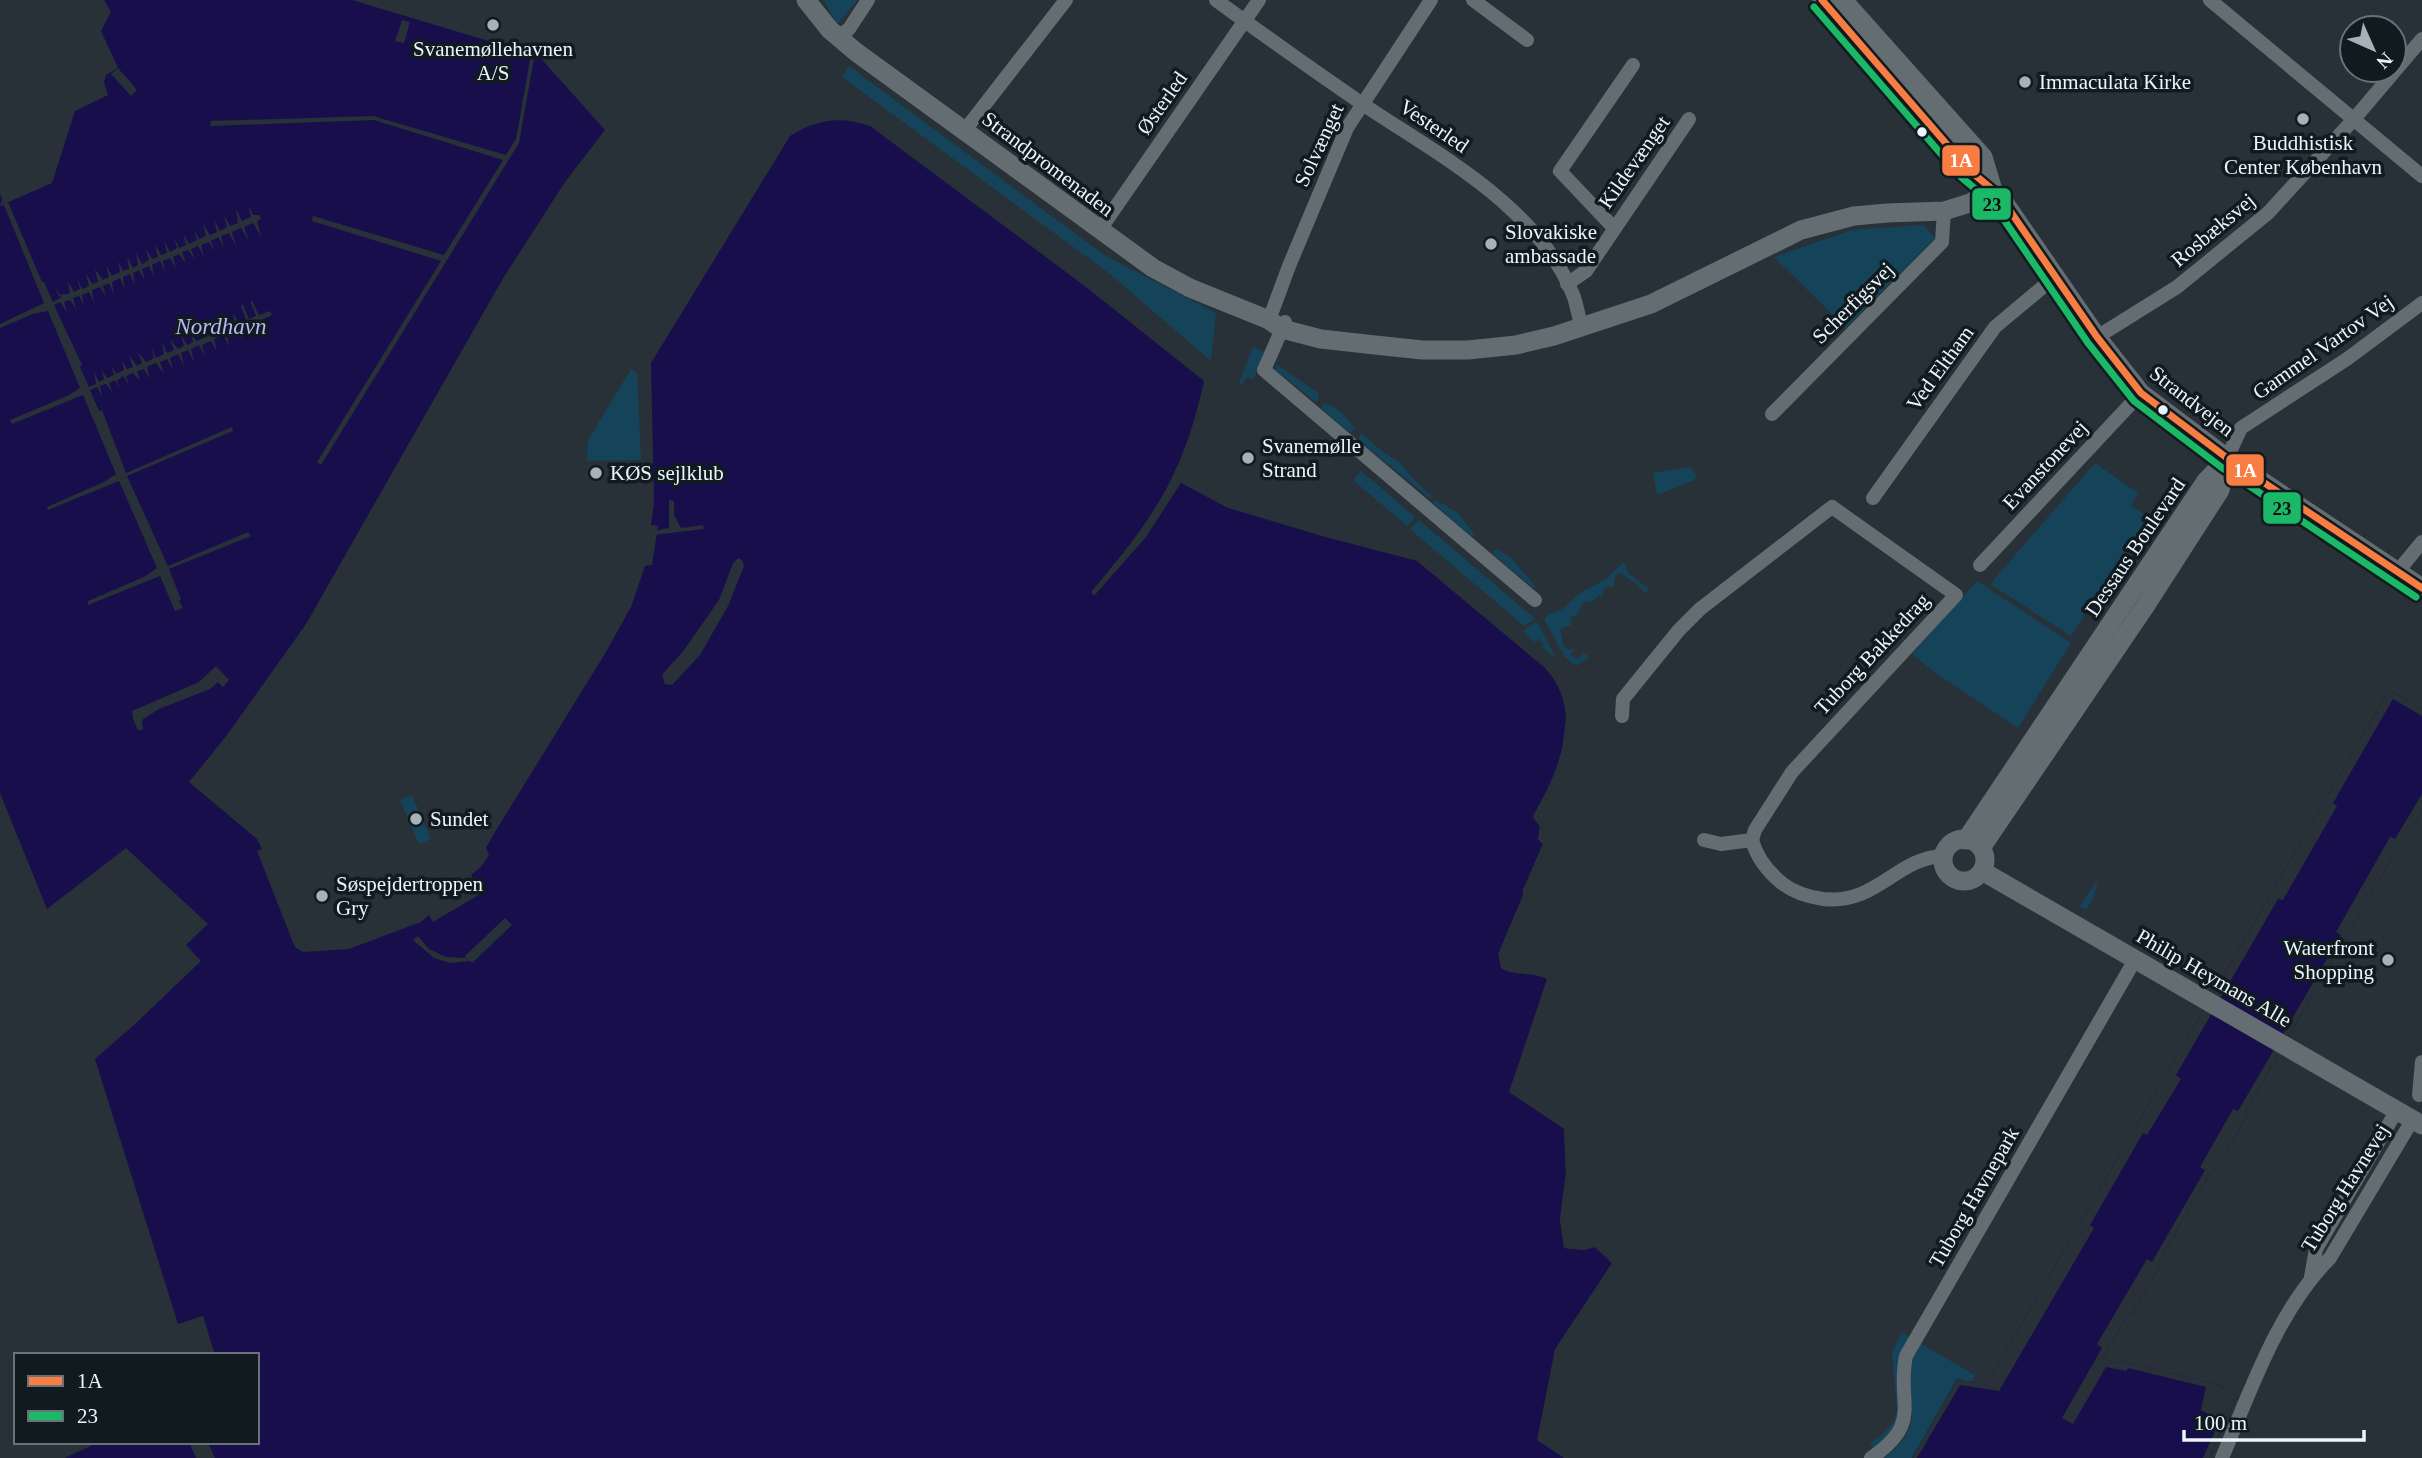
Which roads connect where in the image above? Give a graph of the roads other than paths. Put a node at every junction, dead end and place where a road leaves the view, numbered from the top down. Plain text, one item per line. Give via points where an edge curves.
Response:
1 (806, 0) edge
2 (869, 0) edge
3 (1066, 0) edge
4 (1216, 0) edge
5 (1258, 0) edge
6 (1431, 0) edge
7 (1473, 0) edge
8 (1822, 0) edge
9 (1843, 0) edge
10 (2210, 0) edge
11 (817, 8) edge
12 (1244, 21) junction
13 (838, 37) junction
14 (2422, 38) edge
15 (1527, 40) dead end
16 (1633, 65) dead end
17 (1362, 103) junction
18 (1689, 119) dead end
19 (2354, 119) junction
20 (965, 130) junction
21 (2422, 176) edge
22 (1993, 190) junction
23 (1944, 211) junction
24 (1614, 228) junction
25 (1099, 230) junction
26 (2056, 276) junction
27 (1567, 284) junction
28 (2422, 303) edge
29 (1279, 323) junction
30 (1582, 328) junction
31 (2097, 337) junction
32 (2141, 393) junction
33 (1772, 414) dead end
34 (2227, 458) junction
35 (1872, 498) dead end
36 (2422, 542) edge
37 (1980, 565) dead end
38 (2398, 571) junction
39 (2422, 588) edge
40 (1535, 600) dead end
41 (1622, 716) dead end
42 (1704, 840) dead end
43 (1752, 840) junction
44 (1974, 844) junction
45 (1944, 856) junction
46 (1982, 871) junction
47 (2136, 958) junction
48 (2422, 1062) edge
49 (2421, 1093) edge
50 (2409, 1117) edge
51 (1871, 1458) edge
52 (2222, 1458) edge

1 - 11 street, Strandpromenaden
2 - 13 street
3 - 20 street
4 - 12 street, Vesterled
5 - 12 street, Østerled
6 - 17 street, Solvænget
7 - 15 street
8 - 22 street, Strandvejen via 1969,170
9 - 22 street, Strandvejen via 1983,157
10 - 19 street
11 - 13 street, Strandpromenaden
12 - 17 street, Vesterled
12 - 25 street, Østerled
13 - 20 street, Strandpromenaden
14 - 19 street, Rosbæksvej
16 - 24 street, Kildevænget via 1560,171
17 - 27 street, Vesterled via 1482,183 1547,251
17 - 29 street, Solvænget via 1341,141 1289,266
18 - 24 street, Kildevænget
19 - 21 street
19 - 31 street, Rosbæksvej via 2252,227 2177,287
20 - 25 street, Strandpromenaden
22 - 23 street, Strandpromenaden
22 - 26 street, Strandvejen
23 - 30 street, Strandpromenaden via 1854,216 1801,230 1651,304
23 - 33 street, Scherfigsvej via 1942,242
24 - 27 street, Kildevænget via 1586,271
25 - 29 street, Strandpromenaden via 1190,289
26 - 31 street, Strandvejen
26 - 35 street, Ved Eltham via 1995,327
27 - 30 street, Vesterled
28 - 34 street, Gammel Vartov Vej via 2241,428
29 - 30 street, Strandpromenaden via 1375,345 1422,350 1516,345
29 - 40 street via 1264,370
31 - 32 street, Strandvejen
32 - 34 street, Strandvejen
32 - 37 street, Evanstonevej
34 - 38 street, Strandvejen
34 - 44 street, Dessaus Boulevard via 2206,481
36 - 38 street
38 - 39 street, Strandvejen
41 - 43 street, Tuborg Bakkedrag via 1623,699 1686,623 1832,507 1956,595 1792,772
42 - 43 street via 1721,844
43 - 45 street via 1765,868 1789,889 1835,900 1859,896 1922,859
44 - 45 street via 1951,844
44 - 46 street via 1984,859
45 - 46 street via 1944,868 1958,880 1971,880
46 - 47 street, Philip Heymans Alle
47 - 50 street, Philip Heymans Alle
47 - 51 street, Tuborg Havnepark via 1906,1356 1904,1424 1887,1447
48 - 49 street, Tuborg Havnevej
49 - 50 street, Tuborg Havnevej
50 - 52 street, Tuborg Havnevej via 2330,1258 2311,1277 2276,1334

